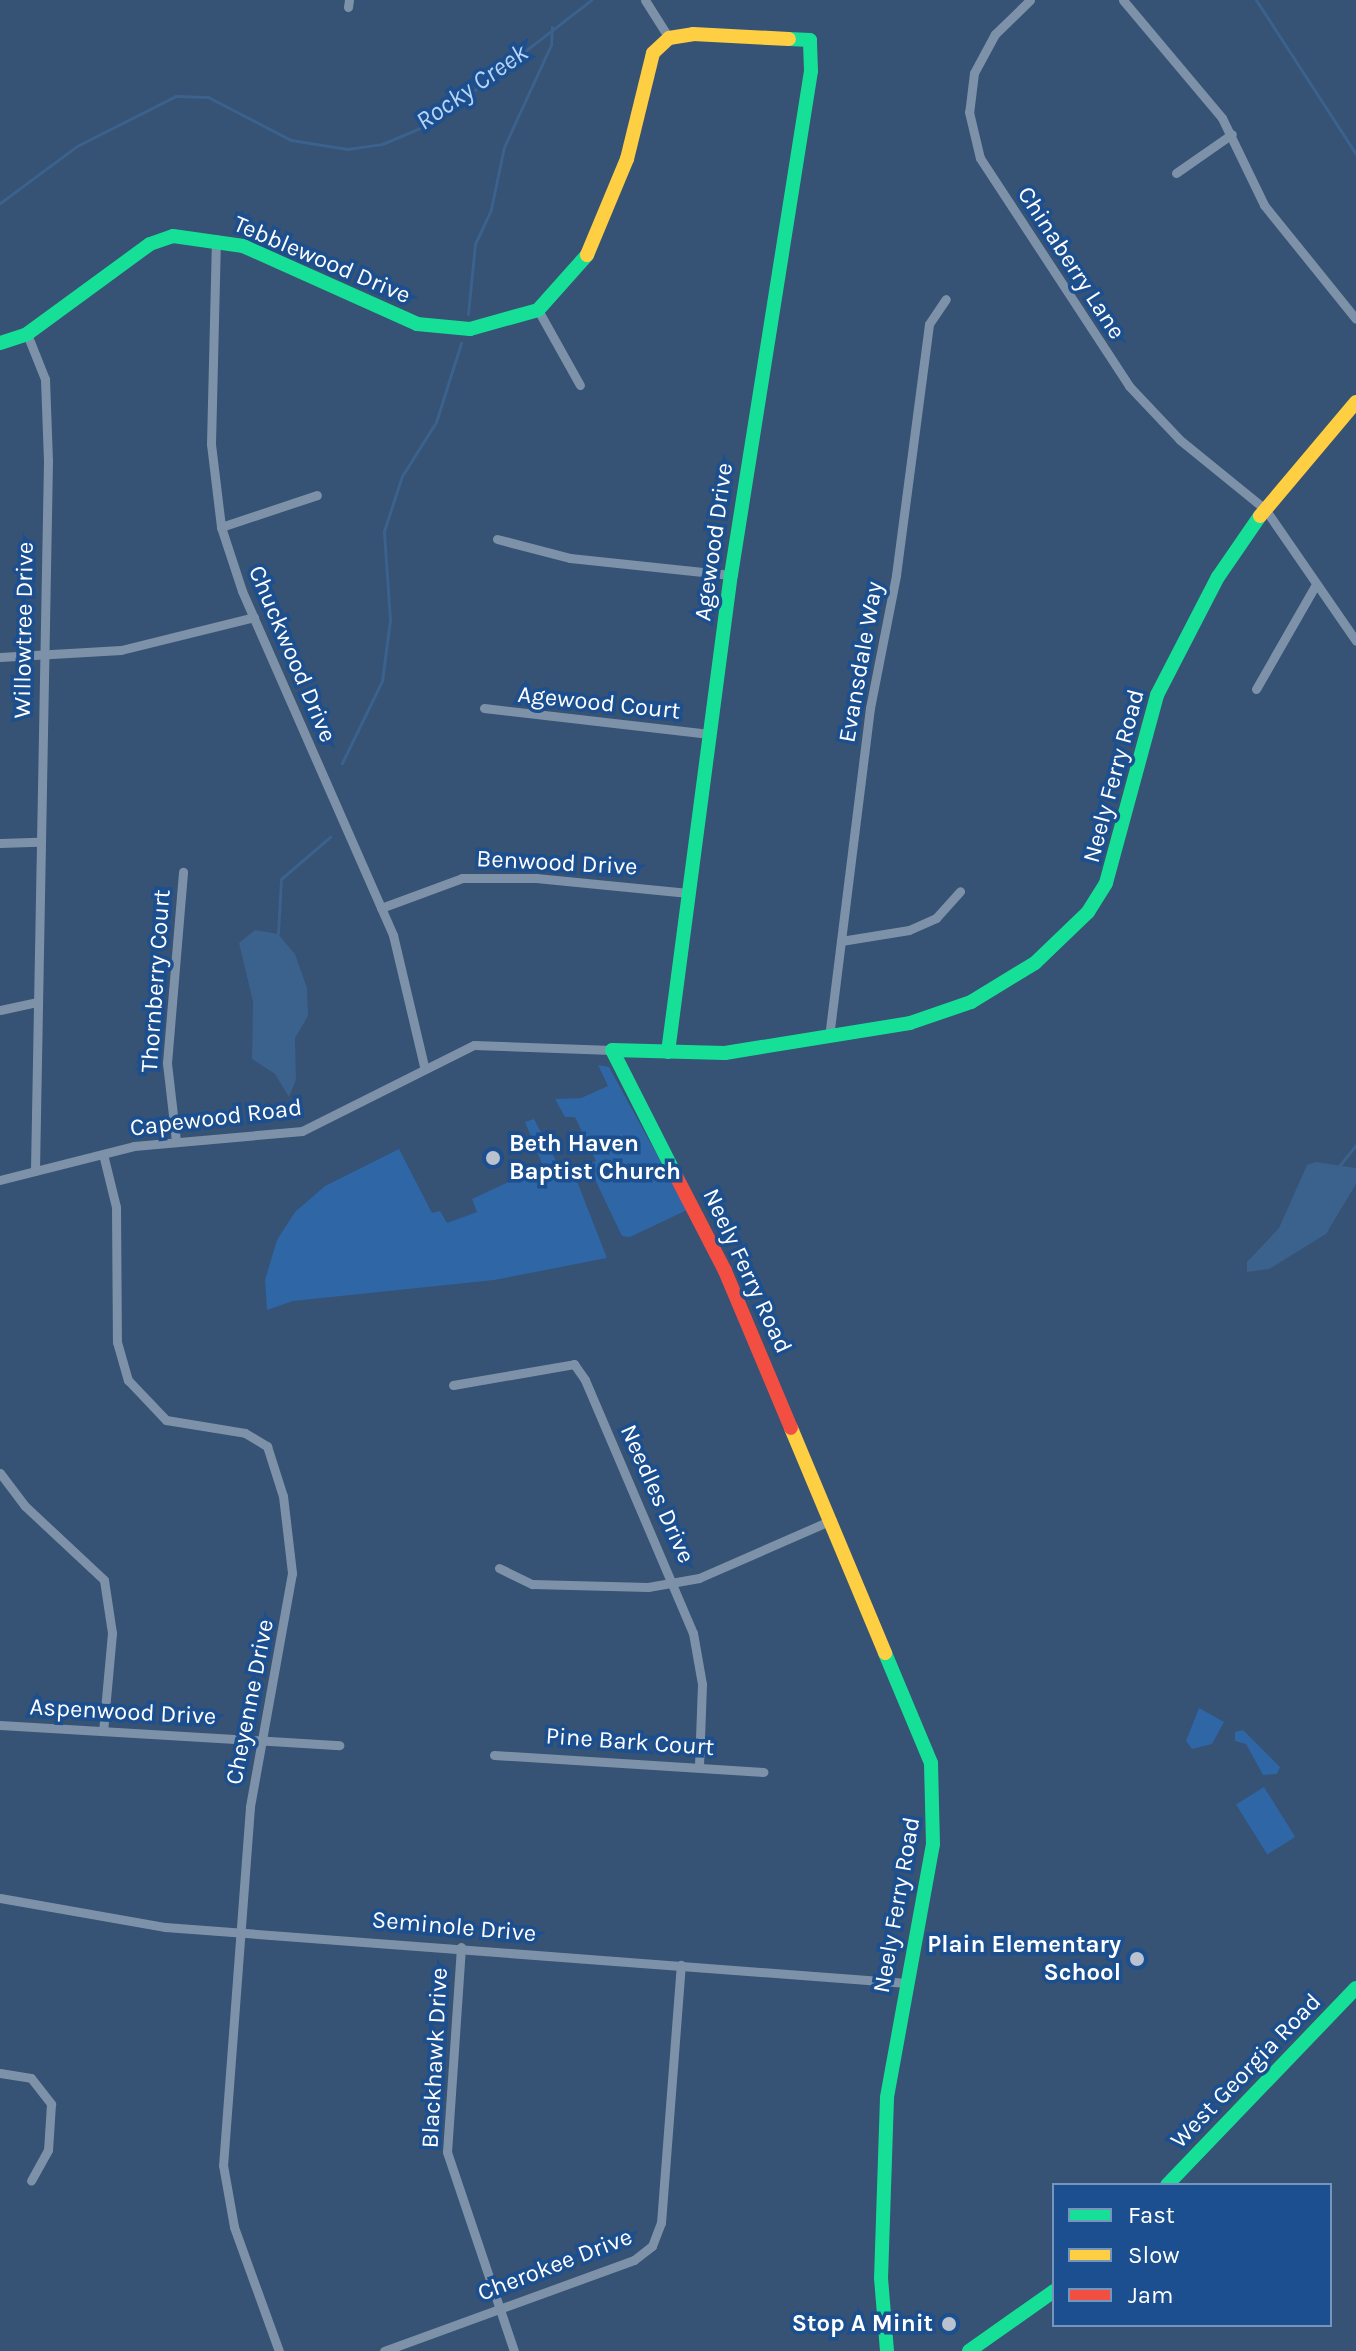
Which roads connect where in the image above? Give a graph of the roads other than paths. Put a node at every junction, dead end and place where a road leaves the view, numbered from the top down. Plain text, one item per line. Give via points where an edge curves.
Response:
1 (645, 0) edge
2 (1030, 0) edge
3 (1123, 0) edge
4 (669, 38) junction
5 (1232, 134) junction
6 (1176, 173) dead end
7 (216, 239) junction
8 (946, 299) dead end
9 (538, 310) junction
10 (1356, 319) edge
11 (27, 334) junction
12 (0, 343) edge
13 (580, 385) dead end
14 (1356, 402) edge
15 (317, 495) dead end
16 (1265, 509) junction
17 (221, 527) junction
18 (497, 539) dead end
19 (731, 575) junction
20 (1315, 586) junction
21 (254, 617) junction
22 (1356, 641) edge
23 (0, 657) edge
24 (43, 657) junction
25 (1256, 689) dead end
26 (484, 708) dead end
27 (710, 734) junction
28 (38, 842) junction
29 (0, 843) edge
30 (183, 872) dead end
31 (960, 891) dead end
32 (688, 893) junction
33 (381, 908) junction
34 (841, 941) junction
35 (34, 1003) junction
36 (0, 1010) edge
37 (829, 1037) junction
38 (612, 1050) junction
39 (668, 1052) junction
40 (424, 1066) junction
41 (176, 1141) junction
42 (103, 1154) junction
43 (35, 1171) junction
44 (0, 1180) edge
45 (453, 1385) dead end
46 (0, 1473) edge
47 (832, 1520) junction
48 (499, 1568) dead end
49 (675, 1582) junction
50 (0, 1725) edge
51 (103, 1731) junction
52 (263, 1740) junction
53 (339, 1745) dead end
54 (494, 1755) dead end
55 (699, 1767) junction
56 (763, 1772) dead end
57 (0, 1898) edge
58 (239, 1931) junction
59 (461, 1947) junction
60 (681, 1965) junction
61 (907, 1983) junction
62 (1356, 1988) edge
63 (0, 2073) edge
64 (31, 2181) dead end
65 (1169, 2183) edge
66 (1052, 2292) edge
67 (499, 2308) junction
68 (279, 2351) edge
69 (384, 2351) edge
70 (514, 2351) edge
71 (887, 2351) edge
72 (969, 2351) edge

1 - 4 street
2 - 16 street, Chinaberry Lane via 995,34 974,73 969,112 980,158 1129,386 1180,440
3 - 5 street
4 - 9 street, Tebblewood Drive via 646,65 627,159 599,236 571,280
4 - 19 street, Agewood Drive via 810,40 811,71
5 - 6 street
5 - 10 street via 1264,205
7 - 9 street, Tebblewood Drive via 417,324 470,329
7 - 11 street, Tebblewood Drive via 173,236 150,244
7 - 17 street, Chuckwood Drive via 211,444
8 - 34 street, Evansdale Way via 929,324
9 - 13 street
11 - 12 street, Tebblewood Drive
11 - 24 street, Willowtree Drive via 48,397
14 - 16 street, Neely Ferry Road
15 - 17 street
16 - 20 street, Chinaberry Lane
16 - 37 street, Neely Ferry Road via 1218,577 1167,670 1113,867 1088,912 1035,963 957,1008
17 - 21 street, Chuckwood Drive
18 - 19 street via 570,558
19 - 27 street, Agewood Drive
20 - 22 street, Chinaberry Lane
20 - 25 street
21 - 24 street via 153,645
21 - 33 street, Chuckwood Drive
23 - 24 street
24 - 28 street, Willowtree Drive
26 - 27 street, Agewood Court
27 - 32 street, Agewood Drive
28 - 29 street
28 - 35 street, Willowtree Drive
30 - 41 street, Thornberry Court via 167,1063
31 - 34 street via 936,918 909,930
32 - 33 street, Benwood Drive via 571,880 462,878
32 - 39 street, Agewood Drive
33 - 40 street, Chuckwood Drive via 396,947
34 - 37 street, Evansdale Way
35 - 36 street
35 - 43 street, Willowtree Drive
37 - 39 street, Neely Ferry Road via 725,1053
38 - 39 street, Neely Ferry Road
38 - 40 street, Capewood Road via 495,1042 457,1050
38 - 47 street, Neely Ferry Road via 702,1219
40 - 41 street, Capewood Road via 302,1131
41 - 42 street, Capewood Road
42 - 43 street, Capewood Road
42 - 52 street, Cheyenne Drive via 116,1207 117,1342 128,1380 166,1420 245,1433 267,1446 276,1462 292,1573
43 - 44 street, Capewood Road
45 - 49 street, Needles Drive via 574,1364
46 - 51 street via 25,1506 104,1580 112,1633
47 - 49 street
47 - 61 street, Neely Ferry Road via 924,1739 933,1775 933,1844
48 - 49 street via 532,1584 621,1588
49 - 55 street, Needles Drive via 701,1666
50 - 51 street, Aspenwood Drive
51 - 52 street, Aspenwood Drive
52 - 53 street, Aspenwood Drive
52 - 58 street, Cheyenne Drive via 250,1807
54 - 55 street, Pine Bark Court
55 - 56 street, Pine Bark Court
57 - 58 street, Seminole Drive via 145,1925
58 - 59 street, Seminole Drive
58 - 68 street, Cheyenne Drive via 224,2185
59 - 60 street, Seminole Drive
59 - 67 street, Blackhawk Drive via 447,2152
60 - 61 street, Seminole Drive
60 - 67 street, Cherokee Drive via 656,2240 634,2260
61 - 71 street, Neely Ferry Road via 885,2131 881,2278
62 - 65 street, West Georgia Road
63 - 64 street via 31,2078 51,2104 48,2150
66 - 72 street
67 - 69 street, Cherokee Drive
67 - 70 street, Blackhawk Drive

